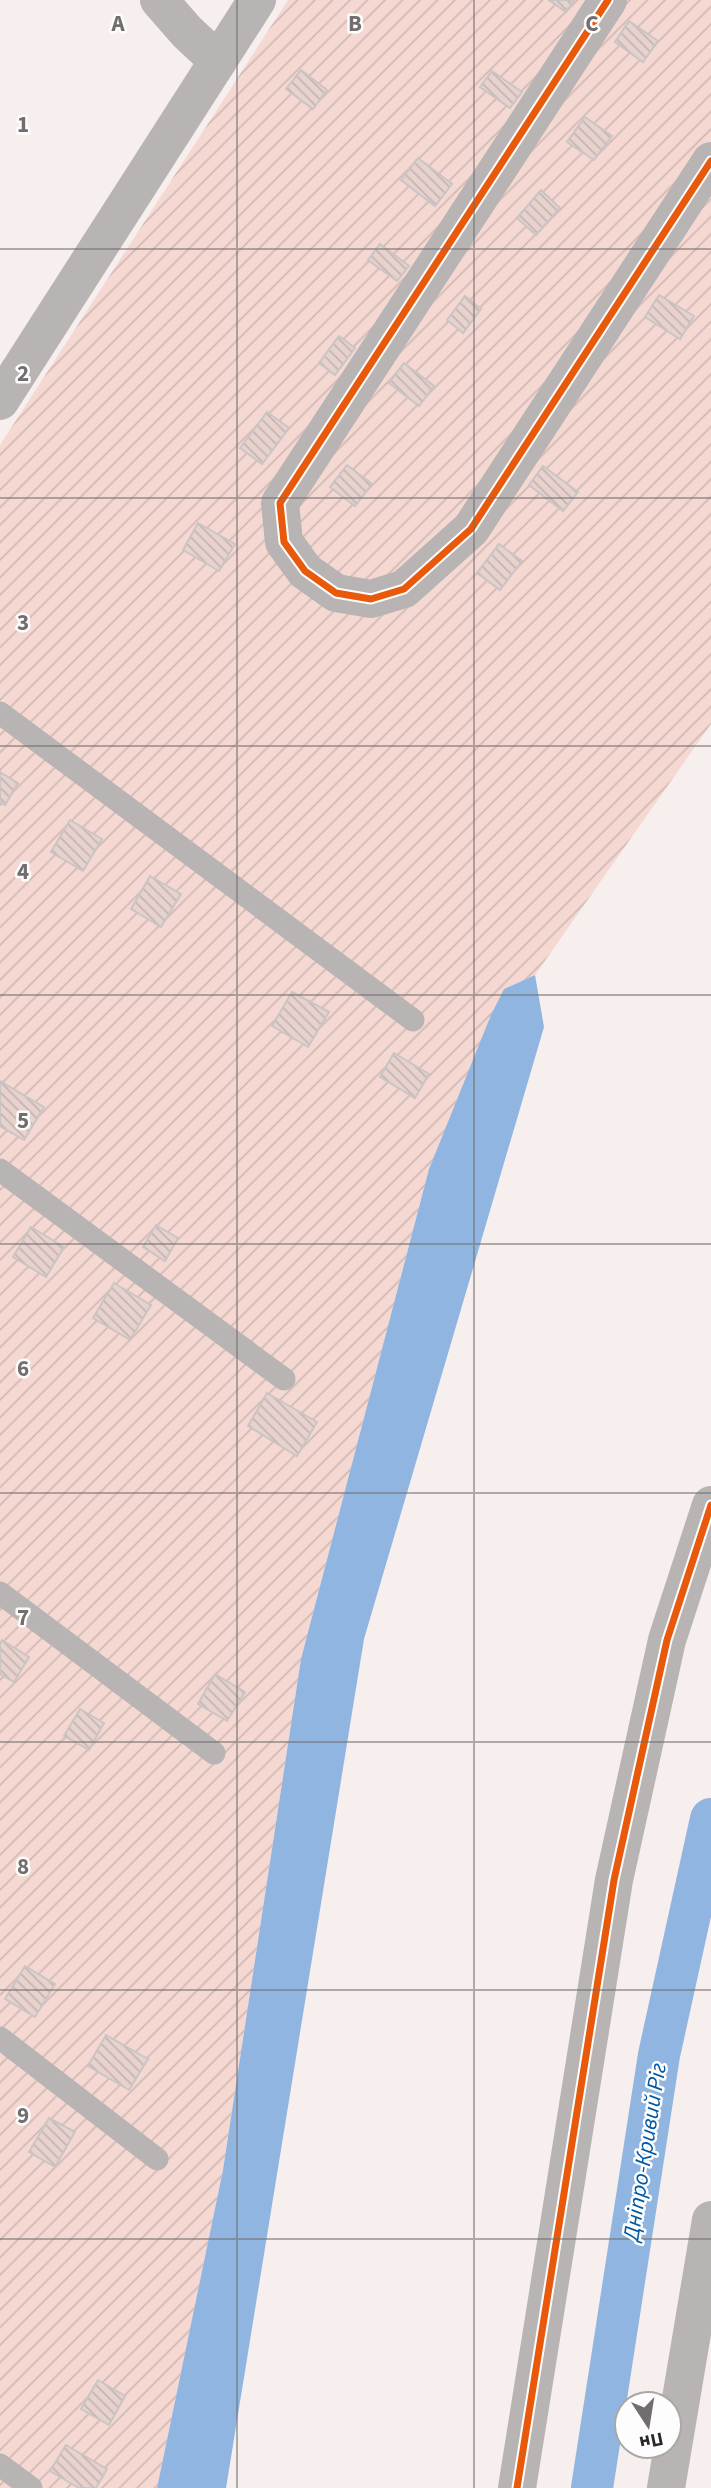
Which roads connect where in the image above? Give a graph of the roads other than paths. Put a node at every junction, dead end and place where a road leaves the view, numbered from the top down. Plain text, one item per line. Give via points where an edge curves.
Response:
1 (159, 0) edge
2 (257, 0) edge
3 (608, 0) edge
4 (218, 61) junction
5 (711, 161) edge
6 (2, 391) edge
7 (0, 713) edge
8 (413, 1020) dead end
9 (0, 1170) edge
10 (284, 1379) dead end
11 (711, 1505) edge
12 (0, 1593) edge
13 (214, 1753) dead end
14 (0, 2038) edge
15 (157, 2159) dead end
16 (711, 2221) edge
17 (0, 2465) edge
18 (31, 2488) edge
19 (517, 2488) edge
20 (666, 2488) edge

1 - 4 street
2 - 4 street
3 - 5 street via 280,503 284,542 304,571 336,593 371,599 404,589 471,528
4 - 6 street
7 - 8 lane
9 - 10 lane
11 - 19 street via 667,1640 614,1880
12 - 13 lane
14 - 15 lane
16 - 20 street
17 - 18 lane

